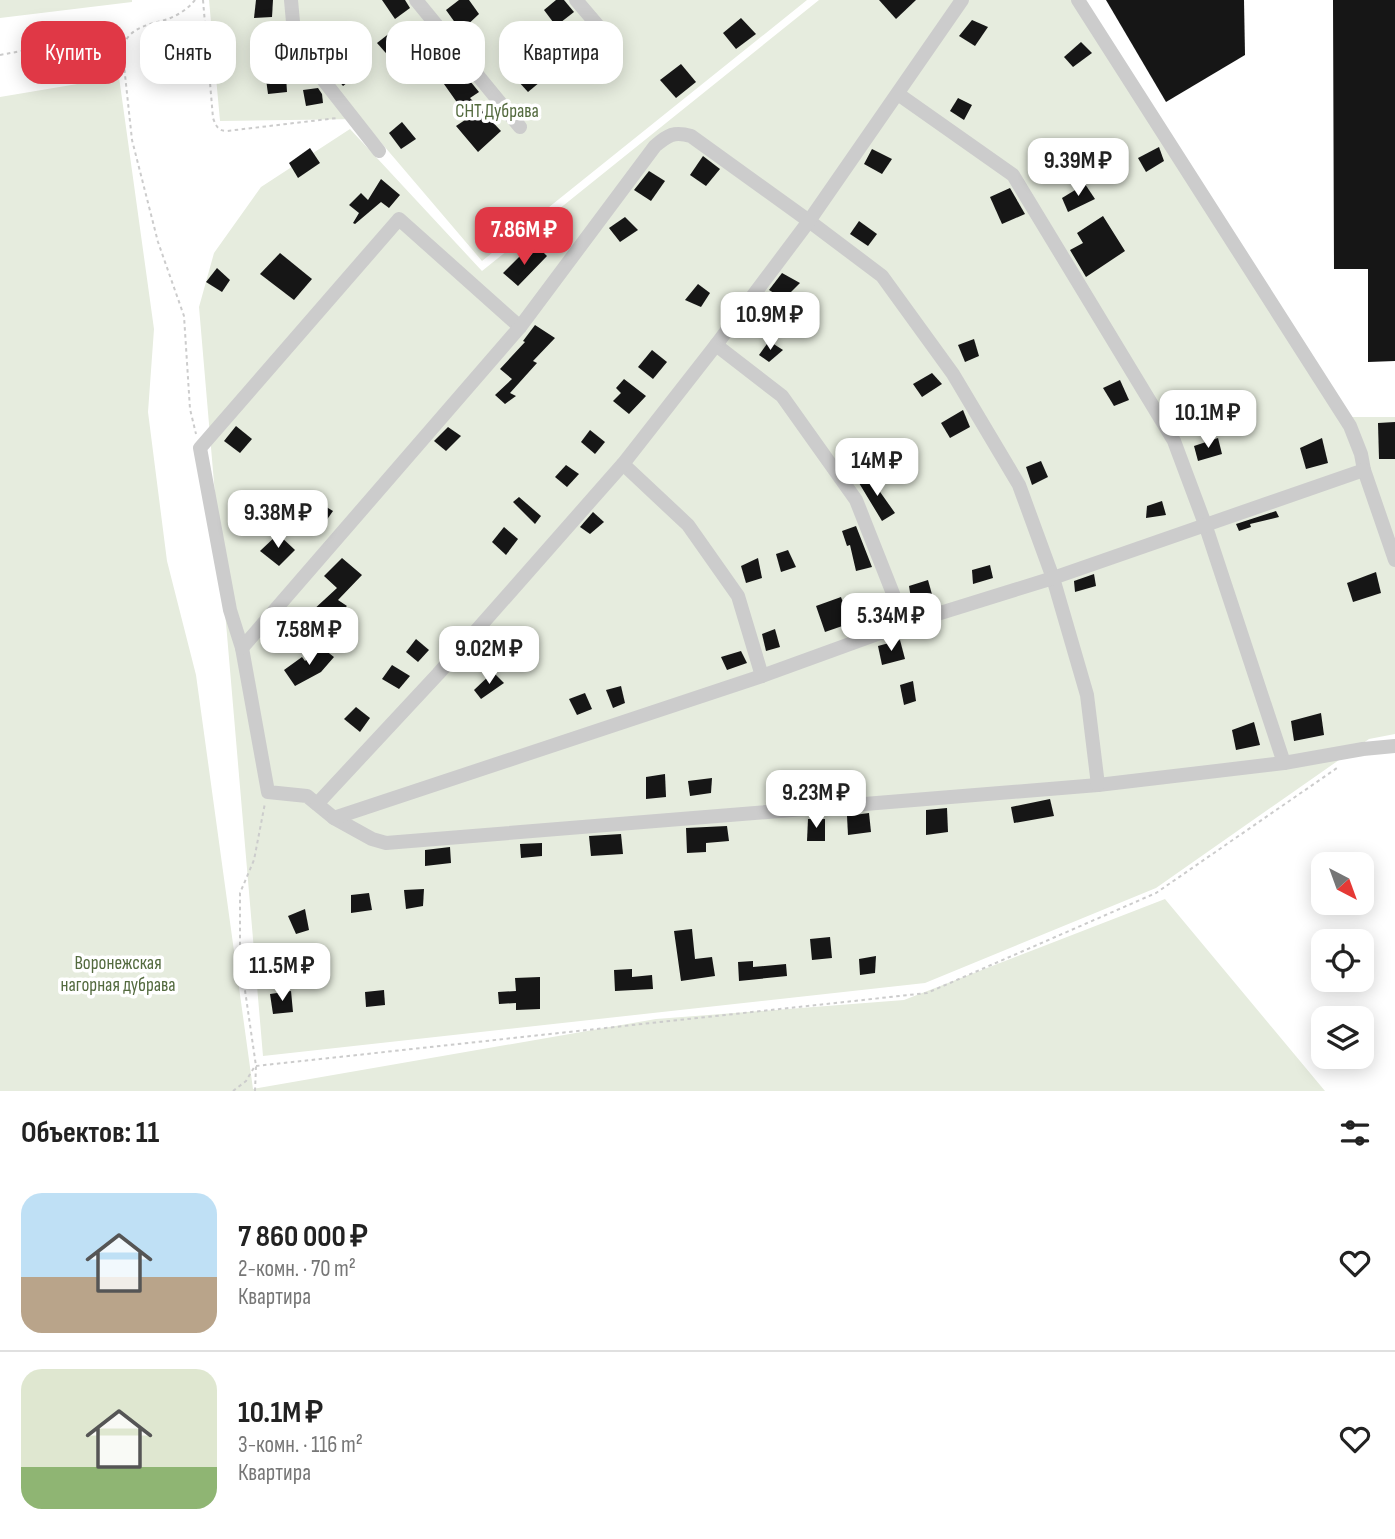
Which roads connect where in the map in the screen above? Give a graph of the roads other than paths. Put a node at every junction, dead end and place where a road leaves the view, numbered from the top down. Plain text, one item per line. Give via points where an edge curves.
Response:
1 (291, 0) edge
2 (416, 0) edge
3 (576, 0) edge
4 (962, 0) edge
5 (1078, 0) edge
6 (594, 21) edge
7 (898, 94) junction
8 (520, 127) dead end
9 (379, 151) dead end
10 (809, 221) junction
11 (520, 327) junction
12 (716, 345) junction
13 (623, 464) junction
14 (1364, 470) junction
15 (1205, 524) junction
16 (1395, 560) edge
17 (1053, 578) junction
18 (905, 624) junction
19 (242, 648) junction
20 (762, 676) junction
21 (1395, 746) edge
22 (1284, 763) junction
23 (1098, 785) junction
24 (317, 804) junction
25 (334, 818) junction

1 - 9 street via 295,44
2 - 8 street
3 - 6 street
4 - 7 street
5 - 14 street via 1339,406
7 - 10 street
7 - 15 street via 1013,175 1174,441
10 - 11 street via 691,136 674,134 655,146
10 - 12 street
10 - 17 street via 882,276 953,374 1019,485
11 - 19 street
11 - 19 street via 399,219 200,448 230,610
12 - 13 street
12 - 18 street via 782,396 856,500
13 - 20 street via 688,525 738,596
13 - 24 street via 439,674
14 - 15 street
14 - 16 street
15 - 17 street
15 - 22 street
17 - 18 street
17 - 23 street via 1087,695
18 - 20 street
19 - 24 street via 268,792 307,796
20 - 25 street
21 - 22 street
22 - 23 street
23 - 25 street via 386,843
24 - 25 street

